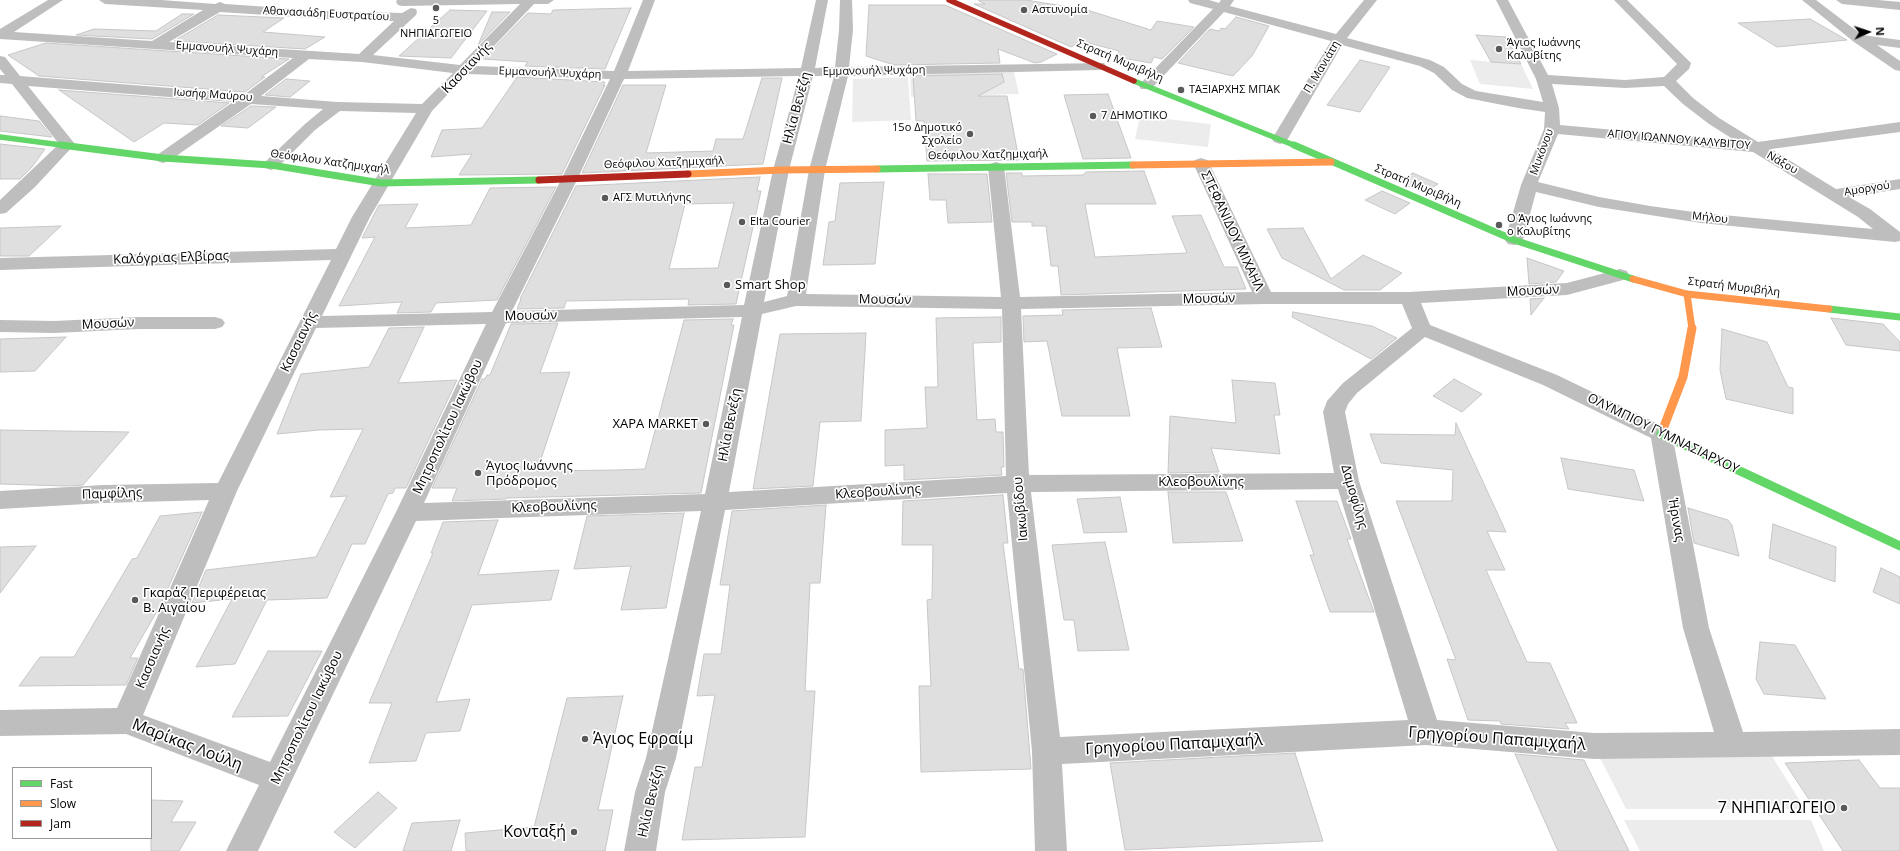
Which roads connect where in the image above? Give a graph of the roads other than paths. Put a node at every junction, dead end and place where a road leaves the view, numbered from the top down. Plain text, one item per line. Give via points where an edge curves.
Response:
1 (57, 0) edge
2 (105, 0) edge
3 (231, 0) edge
4 (293, 0) edge
5 (531, 0) edge
6 (548, 0) edge
7 (649, 0) edge
8 (822, 0) edge
9 (846, 0) edge
10 (950, 0) edge
11 (1194, 0) edge
12 (1371, 0) edge
13 (1501, 0) edge
14 (1620, 0) edge
15 (1808, 0) edge
16 (1842, 0) edge
17 (403, 1) edge
18 (421, 2) junction
19 (1884, 2) edge
20 (1225, 4) edge
21 (1900, 6) edge
22 (217, 8) junction
23 (276, 12) junction
24 (387, 17) junction
25 (404, 17) junction
26 (1, 35) edge
27 (1859, 39) junction
28 (1338, 40) junction
29 (1900, 44) edge
30 (154, 45) junction
31 (306, 54) junction
32 (362, 58) junction
33 (0, 60) edge
34 (1100, 66) junction
35 (1900, 67) edge
36 (465, 70) junction
37 (842, 71) junction
38 (807, 72) junction
39 (619, 75) junction
40 (0, 79) edge
41 (1543, 79) junction
42 (16, 80) junction
43 (1668, 81) junction
44 (1146, 86) junction
45 (249, 98) junction
46 (337, 106) junction
47 (1552, 108) junction
48 (426, 109) junction
49 (1900, 127) edge
50 (1552, 129) junction
51 (0, 138) edge
52 (1280, 139) junction
53 (67, 144) junction
54 (1753, 147) junction
55 (163, 158) junction
56 (1331, 162) junction
57 (1201, 163) junction
58 (271, 165) junction
59 (996, 167) junction
60 (781, 170) junction
61 (817, 170) junction
62 (569, 180) junction
63 (381, 183) junction
64 (1900, 184) edge
65 (1529, 185) junction
66 (1834, 194) junction
67 (0, 209) edge
68 (1897, 239) edge
69 (1514, 240) junction
70 (341, 254) junction
71 (0, 264) edge
72 (1620, 275) junction
73 (1687, 294) junction
74 (1264, 298) junction
75 (1409, 298) junction
76 (796, 300) junction
77 (1011, 303) junction
78 (752, 311) junction
79 (500, 317) junction
80 (1900, 317) edge
81 (309, 322) junction
82 (215, 323) dead end
83 (0, 326) edge
84 (1423, 329) junction
85 (1661, 434) junction
86 (1347, 481) junction
87 (1018, 484) junction
88 (225, 491) junction
89 (0, 500) edge
90 (715, 502) junction
91 (408, 512) junction
92 (1900, 546) edge
93 (126, 721) junction
94 (0, 723) edge
95 (1426, 732) junction
96 (1900, 742) edge
97 (1733, 745) junction
98 (1047, 752) junction
99 (277, 778) junction
100 (242, 851) edge
101 (640, 851) edge
102 (1051, 851) edge

1 - 26 street
2 - 22 street, Αθανασιάδη Ευστρατίου
3 - 22 street
4 - 23 street
5 - 6 street
5 - 18 street
5 - 36 street, Κασσιανής
7 - 39 street, Μητροπολίτου Ιακώβου
8 - 38 street, Ηλία Βενέζη
9 - 37 street
10 - 34 main road, Στρατή Μυριβήλη
11 - 20 street
12 - 28 street, Π. Μανιάτη
13 - 41 street, Μυκόνου
14 - 43 street via 1684,63
15 - 27 street
16 - 19 street
17 - 18 street
17 - 24 street
18 - 25 street
19 - 21 street
20 - 28 street
20 - 44 street
22 - 23 street, Αθανασιάδη Ευστρατίου
22 - 30 street
23 - 24 street, Αθανασιάδη Ευστρατίου
24 - 25 street, Αθανασιάδη Ευστρατίου
25 - 32 street
26 - 30 street, Εμμανουήλ Ψυχάρη
27 - 29 street
27 - 35 street
28 - 47 street via 1425,63 1439,70 1457,87 1472,94
28 - 52 street, Π. Μανιάτη
30 - 31 street, Εμμανουήλ Ψυχάρη
31 - 32 street, Εμμανουήλ Ψυχάρη
31 - 45 street
32 - 36 street, Εμμανουήλ Ψυχάρη
33 - 42 street
34 - 37 street, Εμμανουήλ Ψυχάρη
34 - 44 main road, Στρατή Μυριβήλη
36 - 39 street, Εμμανουήλ Ψυχάρη
36 - 48 street, Κασσιανής
37 - 38 street, Εμμανουήλ Ψυχάρη
37 - 61 street
38 - 39 street, Εμμανουήλ Ψυχάρη
38 - 60 street, Ηλία Βενέζη
39 - 62 street, Μητροπολίτου Ιακώβου
40 - 42 street, Ιωσήφ Μαύρου
41 - 43 street via 1625,84
41 - 47 street, Μυκόνου
42 - 45 street, Ιωσήφ Μαύρου
42 - 53 street
43 - 54 street, Νάξου via 1688,101
44 - 52 main road, Στρατή Μυριβήλη
45 - 46 street, Ιωσήφ Μαύρου
45 - 55 street
46 - 48 street, Ιωσήφ Μαύρου
46 - 58 street via 310,127
47 - 50 street, Μυκόνου
48 - 63 street, Κασσιανής
49 - 54 street, ΑΓΙΟΥ ΙΩΑΝΝΟΥ ΚΑΛΥΒΙΤΟΥ
50 - 54 street, ΑΓΙΟΥ ΙΩΑΝΝΟΥ ΚΑΛΥΒΙΤΟΥ
50 - 65 street, Μυκόνου
51 - 53 main road, Θεόφιλου Χατζημιχαήλ
52 - 56 main road, Στρατή Μυριβήλη
53 - 55 main road, Θεόφιλου Χατζημιχαήλ
53 - 67 street via 30,183
54 - 66 street, Νάξου
55 - 58 main road, Θεόφιλου Χατζημιχαήλ
56 - 57 main road, Θεόφιλου Χατζημιχαήλ
56 - 69 main road, Στρατή Μυριβήλη
57 - 59 main road, Θεόφιλου Χατζημιχαήλ
57 - 74 street, ΣΤΕΦΑΝΙΔΟΥ ΜΙΧΑΗΛ
58 - 63 main road, Θεόφιλου Χατζημιχαήλ
59 - 61 main road, Θεόφιλου Χατζημιχαήλ
59 - 77 street, Ιακωβίδου
60 - 61 main road, Θεόφιλου Χατζημιχαήλ
60 - 62 main road, Θεόφιλου Χατζημιχαήλ
60 - 78 street, Ηλία Βενέζη
61 - 76 street
62 - 63 main road, Θεόφιλου Χατζημιχαήλ
62 - 79 street, Μητροπολίτου Ιακώβου
63 - 70 street, Κασσιανής
64 - 66 street, Αμοργού
65 - 68 street, Μήλου via 1650,211
65 - 69 street, Μυκόνου
66 - 68 street, Νάξου
69 - 72 main road, Στρατή Μυριβήλη
70 - 71 street, Καλόγριας Ελβίρας
70 - 81 street, Κασσιανής
72 - 73 main road, Στρατή Μυριβήλη
72 - 75 street, Μουσών via 1567,289
73 - 80 main road, Στρατή Μυριβήλη
73 - 85 main road via 1692,327 1683,377
74 - 75 street, Μουσών
74 - 77 street, Μουσών
75 - 84 street
76 - 77 street, Μουσών
76 - 78 street, Μουσών
77 - 87 street, Ιακωβίδου
78 - 79 street, Μουσών
78 - 90 street, Ηλία Βενέζη
79 - 81 street, Μουσών
79 - 91 street, Μητροπολίτου Ιακώβου
81 - 88 street, Κασσιανής
82 - 83 street, Μουσών
84 - 85 street, ΟΛΥΜΠΙΟΥ ΓΥΜΝΑΣΙΑΡΧΟΥ via 1550,380
84 - 86 street, Δαμοφίλης via 1350,388 1338,401 1334,412
85 - 92 main road, ΟΛΥΜΠΙΟΥ ΓΥΜΝΑΣΙΑΡΧΟΥ
85 - 97 street, Ήρινας via 1696,628
86 - 87 street, Κλεοβουλίνης
86 - 95 street, Δαμοφίλης
87 - 90 street, Κλεοβουλίνης
87 - 98 street, Ιακωβίδου
88 - 89 street, Παμφίλης
88 - 93 street, Κασσιανής
90 - 91 street, Κλεοβουλίνης
90 - 101 street, Ηλία Βενέζη via 661,758 650,792
91 - 99 street, Μητροπολίτου Ιακώβου
93 - 94 street, Μαρίκας Λούλη
93 - 99 street, Μαρίκας Λούλη
95 - 97 street, Γρηγορίου Παπαμιχαήλ via 1594,746
95 - 98 street, Γρηγορίου Παπαμιχαήλ
96 - 97 street, Γρηγορίου Παπαμιχαήλ
98 - 102 street, Ιακωβίδου
99 - 100 street, Μητροπολίτου Ιακώβου

